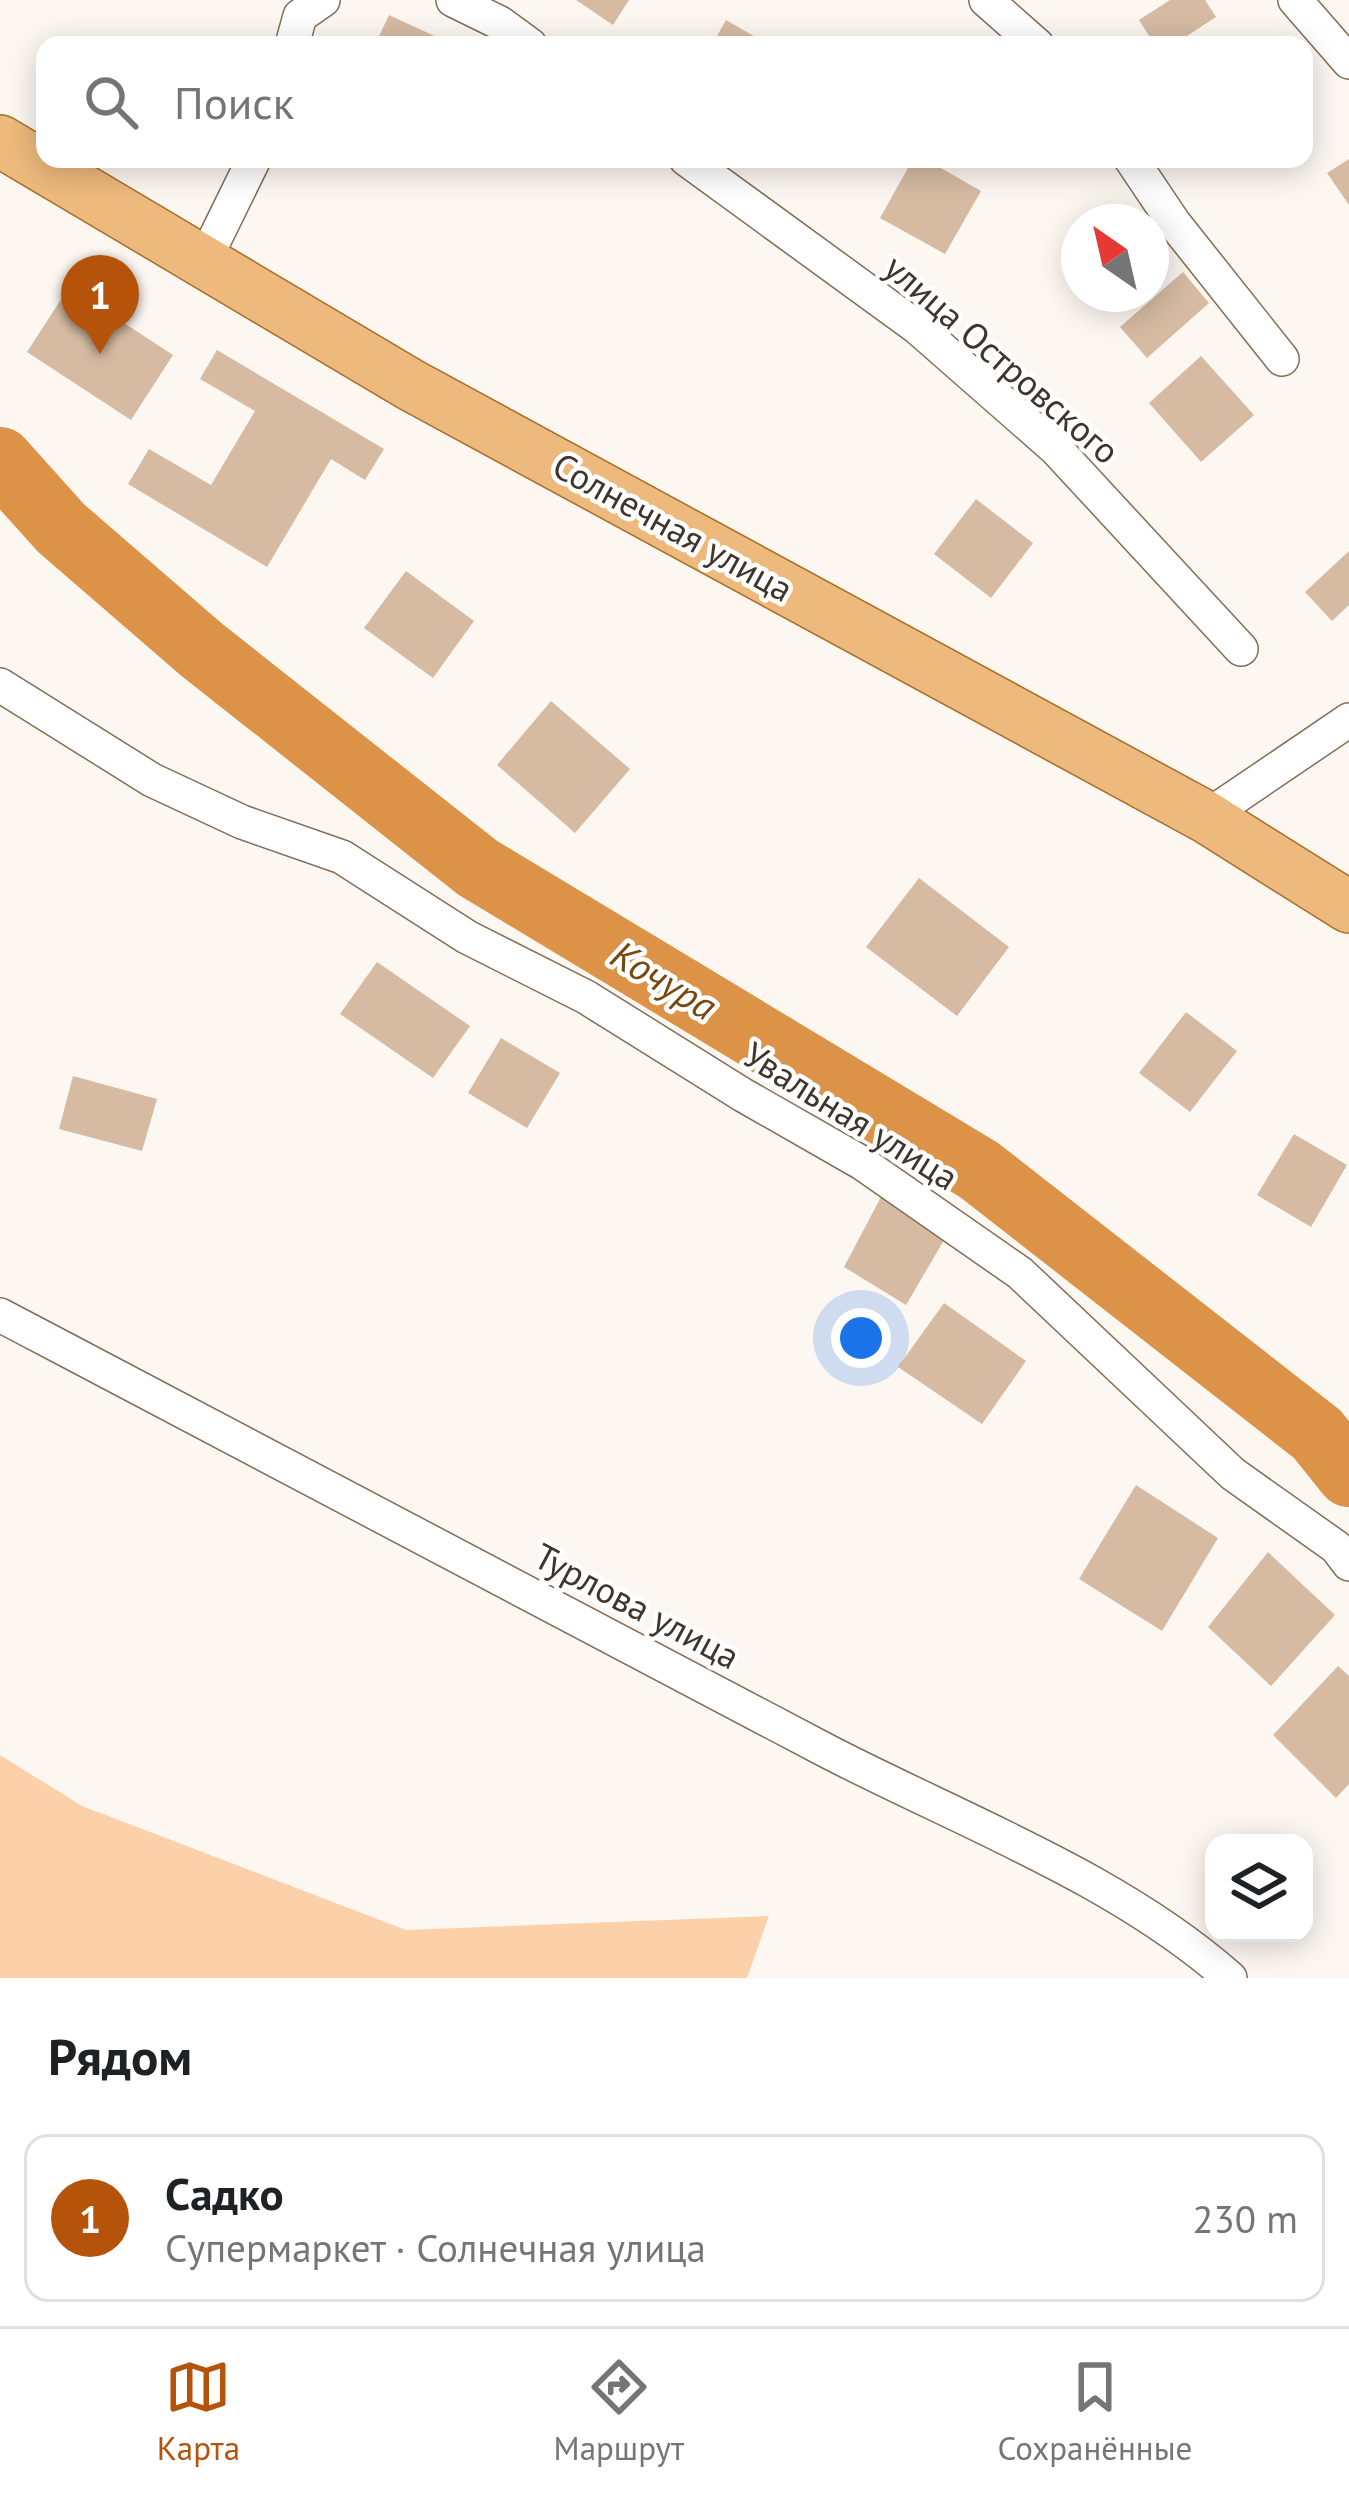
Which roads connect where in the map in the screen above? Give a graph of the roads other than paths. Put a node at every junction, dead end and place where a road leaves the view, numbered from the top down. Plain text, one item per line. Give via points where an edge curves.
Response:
1 (323, 0) edge
2 (453, 0) edge
3 (986, 0) edge
4 (1295, 0) edge
5 (294, 36) edge
6 (518, 36) edge
7 (1027, 36) edge
8 (1349, 62) edge
9 (0, 141) edge
10 (36, 162) edge
11 (47, 168) edge
12 (250, 168) edge
13 (698, 168) edge
14 (1137, 168) edge
15 (205, 260) junction
16 (1282, 359) dead end
17 (1241, 649) dead end
18 (0, 685) edge
19 (1349, 720) edge
20 (1205, 817) junction
21 (1349, 907) edge
22 (0, 1315) edge
23 (1349, 1564) edge
24 (1230, 1978) edge

1 - 5 street via 299,16
2 - 6 street
3 - 7 street
4 - 8 street
9 - 10 main road, Солнечная улица
11 - 15 main road, Солнечная улица
12 - 15 street
13 - 17 street, улица Островского via 918,328 1056,448
14 - 16 street
15 - 20 main road, Солнечная улица via 411,385
18 - 23 street, Увальная улица via 152,780 342,857 467,938 586,997 862,1163 1020,1273 1233,1474
19 - 20 street
20 - 21 main road, Солнечная улица
22 - 24 street, Турлова улица via 1039,1856 1143,1915

